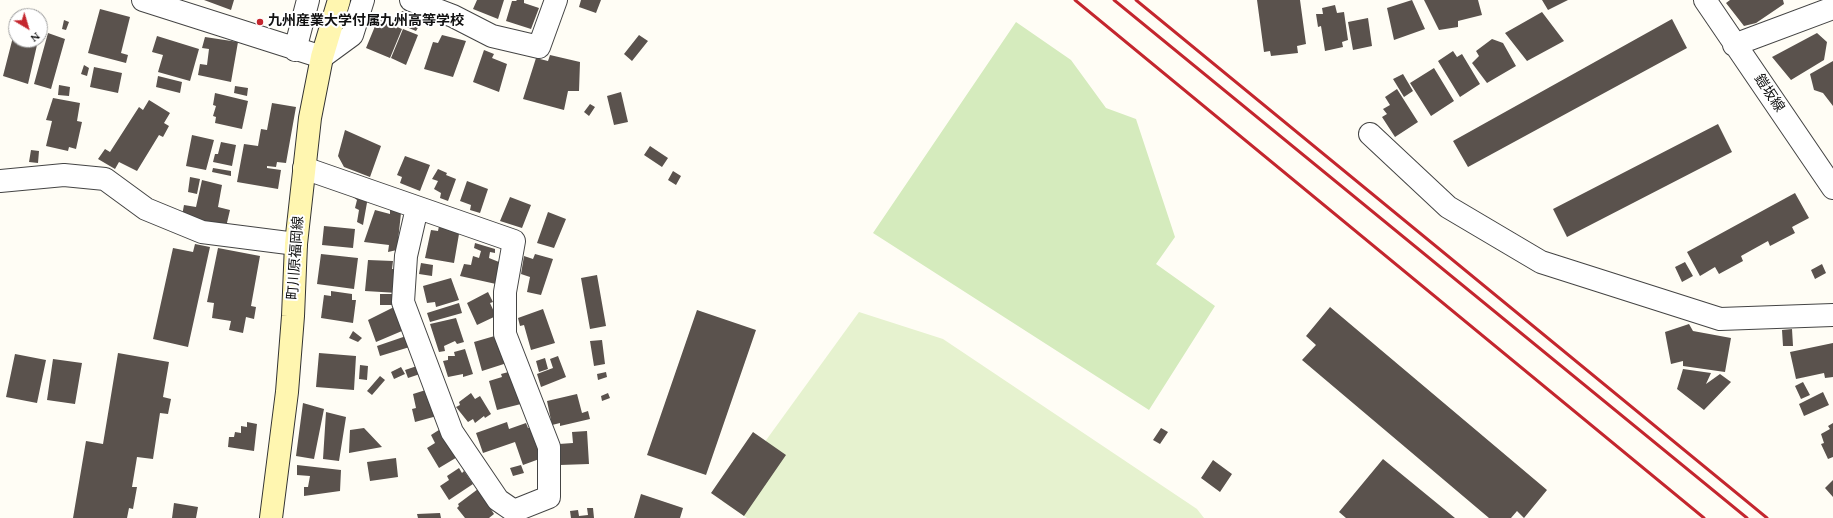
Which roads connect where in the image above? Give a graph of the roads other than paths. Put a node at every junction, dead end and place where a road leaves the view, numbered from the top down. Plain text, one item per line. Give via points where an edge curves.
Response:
1 (143, 0) edge
2 (308, 0) edge
3 (339, 0) edge
4 (363, 0) edge
5 (411, 0) edge
6 (556, 0) edge
7 (1704, 0) edge
8 (456, 8) edge
9 (1833, 8) edge
10 (1734, 45) junction
11 (296, 50) junction
12 (322, 58) junction
13 (1370, 134) dead end
14 (304, 168) junction
15 (0, 181) edge
16 (1833, 188) edge
17 (417, 208) junction
18 (296, 244) junction
19 (1833, 315) edge
20 (271, 518) edge

1 - 11 street
2 - 11 street
3 - 12 main road, 町川原福岡線
4 - 12 street via 352,35
5 - 8 street
6 - 8 street via 539,47 492,36
7 - 10 street, 鎧坂線
9 - 10 street
10 - 16 street, 鎧坂線
11 - 12 street
12 - 14 main road, 町川原福岡線 via 310,118
13 - 19 street via 1448,207 1542,262 1720,319
14 - 17 street
14 - 18 main road, 町川原福岡線
15 - 18 street via 64,175 105,179 146,209 202,232
17 - 17 street via 514,241 505,292 505,334 549,447 549,496 514,511 498,500 452,432 403,302 406,256
18 - 20 main road, 町川原福岡線 via 293,316

